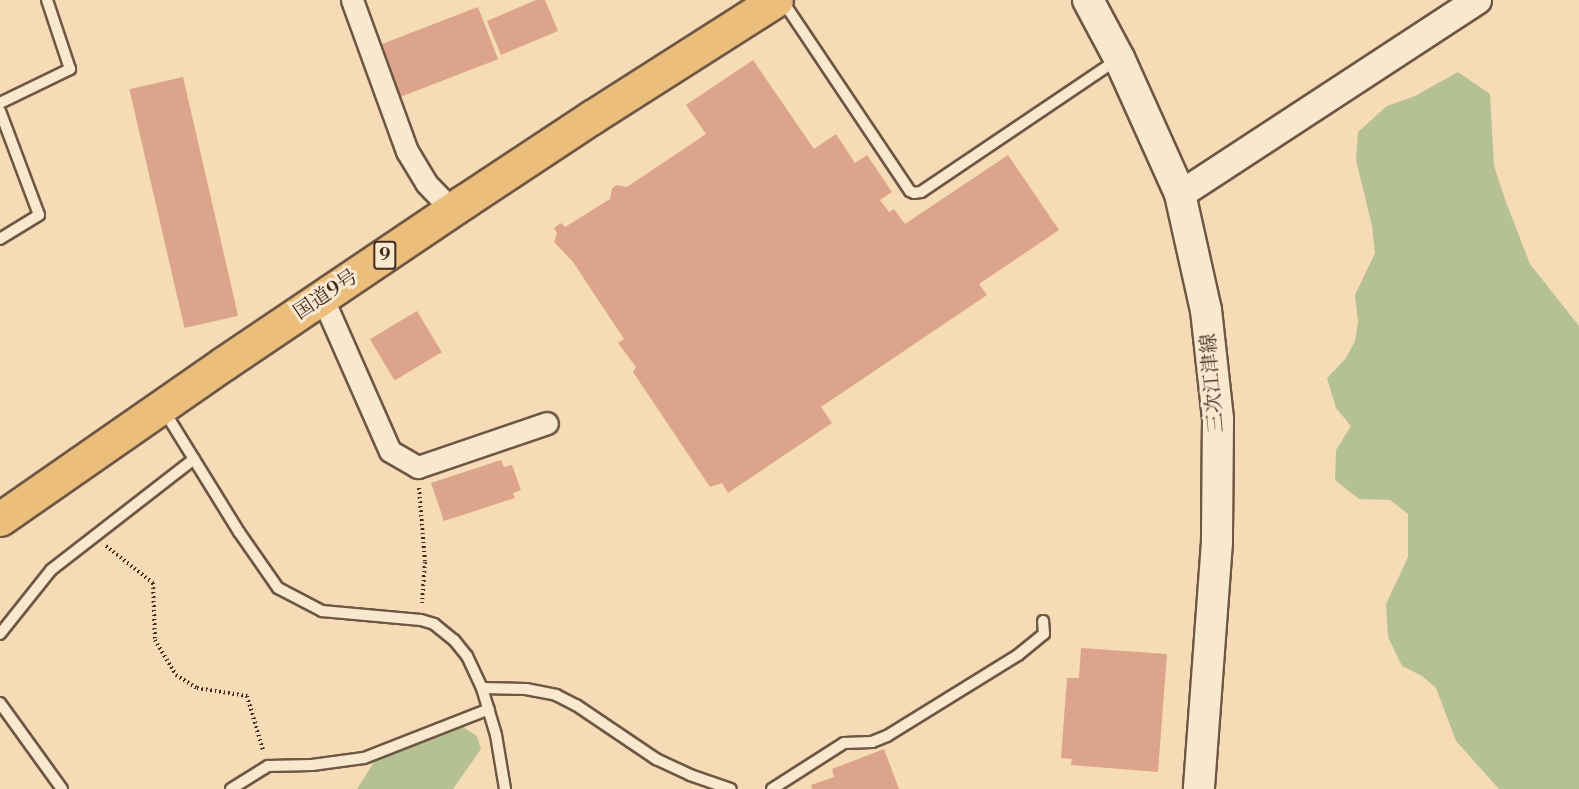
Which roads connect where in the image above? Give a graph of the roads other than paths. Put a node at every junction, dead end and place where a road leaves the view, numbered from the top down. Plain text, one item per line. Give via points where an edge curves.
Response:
1 (47, 0) edge
2 (352, 0) edge
3 (776, 0) edge
4 (782, 0) edge
5 (1088, 0) edge
6 (1477, 0) edge
7 (1119, 58) junction
8 (0, 111) edge
9 (1180, 194) junction
10 (452, 210) junction
11 (0, 239) edge
12 (322, 297) junction
13 (162, 407) junction
14 (547, 423) dead end
15 (194, 459) junction
16 (0, 519) edge
17 (1043, 621) dead end
18 (0, 634) edge
19 (482, 688) junction
20 (0, 703) edge
21 (489, 709) junction
22 (62, 789) edge
23 (231, 789) edge
24 (504, 789) edge
25 (731, 789) edge
26 (772, 789) edge
27 (1199, 789) edge

1 - 8 lane via 70,69
2 - 10 street via 407,151 426,183
3 - 10 highway, 国道9号 / 9
4 - 7 lane via 914,193 921,192
5 - 7 main road, 三次江津線
6 - 9 street
7 - 9 main road, 三次江津線
8 - 11 lane via 39,215
9 - 27 main road, 三次江津線 via 1206,310 1218,419 1217,542
10 - 12 highway, 国道9号 / 9
12 - 13 highway, 国道9号 / 9
12 - 14 street via 390,451 418,466
13 - 15 lane
13 - 16 highway, 国道9号 / 9
15 - 18 lane via 51,570
15 - 19 lane via 278,588 322,611 434,624 467,656
17 - 26 lane via 1044,634 1018,655 879,740 844,743
19 - 21 lane
19 - 25 lane via 526,689 556,695 656,759 690,776
20 - 22 lane
21 - 23 lane via 364,758 268,766
21 - 24 lane

